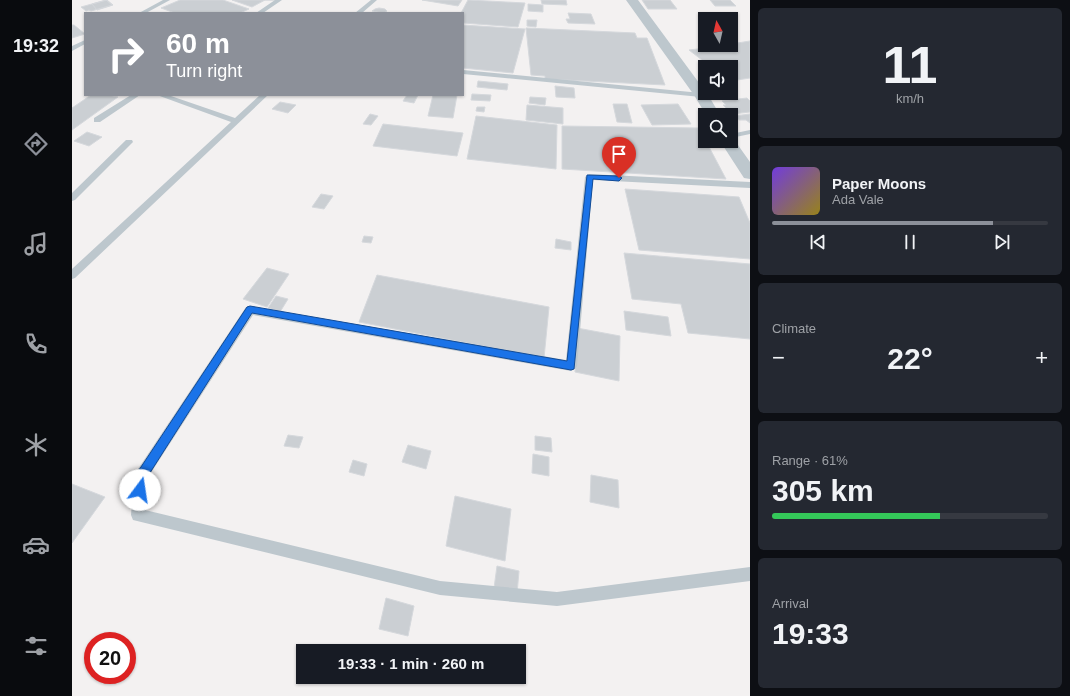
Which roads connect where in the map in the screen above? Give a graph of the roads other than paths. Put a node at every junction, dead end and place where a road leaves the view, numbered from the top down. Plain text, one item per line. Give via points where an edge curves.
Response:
1 (167, 0) edge
2 (279, 0) edge
3 (374, 0) edge
4 (632, 0) edge
5 (145, 12) edge
6 (261, 12) edge
7 (359, 12) edge
8 (84, 42) edge
9 (72, 48) edge
10 (464, 72) edge
11 (698, 91) edge
12 (698, 95) edge
13 (134, 96) edge
14 (164, 96) edge
15 (263, 96) edge
16 (97, 120) dead end
17 (235, 121) junction
18 (750, 132) edge
19 (738, 135) edge
20 (129, 142) dead end
21 (733, 148) edge
22 (750, 174) edge
23 (750, 185) edge
24 (72, 198) edge
25 (72, 275) edge
26 (750, 574) edge

1 - 5 lane
2 - 6 lane
3 - 7 lane
4 - 11 street
8 - 9 lane
10 - 12 lane
13 - 16 lane
14 - 17 lane
15 - 17 lane
17 - 25 lane
18 - 19 lane
20 - 24 lane
21 - 22 street
23 - 26 lane via 589,177 571,366 250,310 141,477 138,515 440,588 557,599

